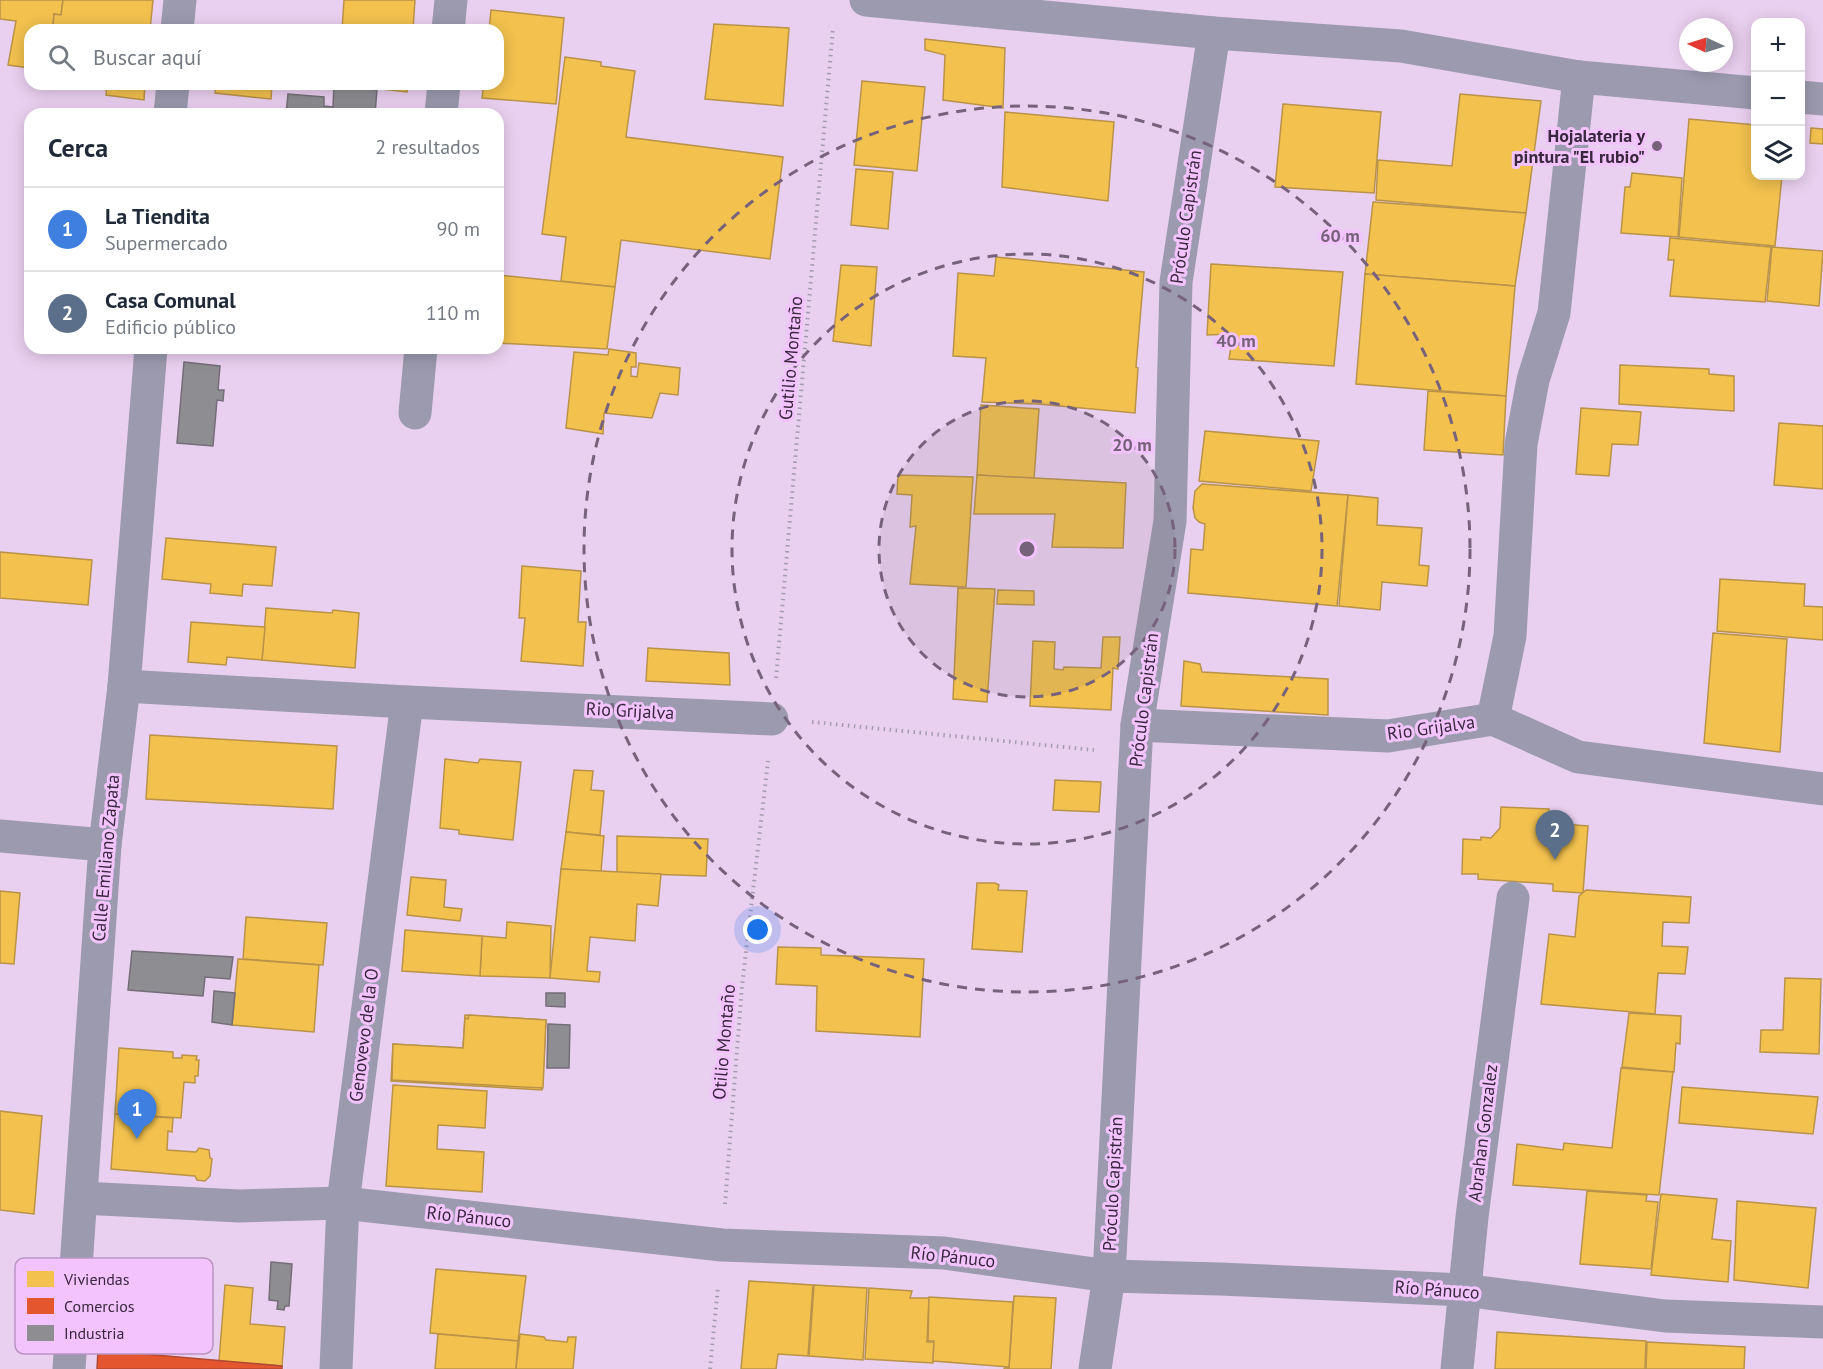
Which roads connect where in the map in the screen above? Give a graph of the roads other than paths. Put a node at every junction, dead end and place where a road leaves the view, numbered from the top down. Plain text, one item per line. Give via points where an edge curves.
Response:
1 (180, 0) edge
2 (451, 0) edge
3 (866, 0) edge
4 (178, 24) edge
5 (449, 24) edge
6 (1214, 33) junction
7 (1579, 77) junction
8 (172, 90) edge
9 (443, 90) edge
10 (1751, 93) edge
11 (1805, 97) edge
12 (1823, 99) edge
13 (171, 108) edge
14 (442, 108) edge
15 (151, 354) edge
16 (420, 354) edge
17 (415, 413) dead end
18 (124, 686) junction
19 (407, 702) junction
20 (772, 718) road end
21 (1493, 719) junction
22 (1136, 740) junction
23 (1823, 789) edge
24 (0, 836) edge
25 (105, 845) junction
26 (1513, 898) dead end
27 (82, 1198) junction
28 (343, 1203) junction
29 (77, 1258) edge
30 (1108, 1276) junction
31 (1464, 1290) junction
32 (1823, 1322) edge
33 (70, 1354) edge
34 (69, 1369) edge
35 (336, 1369) edge
36 (1095, 1369) edge
37 (1457, 1369) edge

1 - 4 street
2 - 5 street
3 - 6 street
6 - 7 street via 1401,46
6 - 22 street, Próculo Capistrán via 1176,282 1170,521
7 - 10 street
7 - 21 street via 1554,313 1533,380 1521,444 1510,636
8 - 13 street
9 - 14 street
11 - 12 street
15 - 18 street, Calle Emiliano Zapata
16 - 17 street
18 - 19 street, Rio Grijalva
18 - 25 street, Calle Emiliano Zapata
19 - 20 street, Rio Grijalva
19 - 28 street, Genovevo de la O
21 - 22 street, Rio Grijalva via 1388,736
21 - 23 street, Rio Grijalva via 1578,757
22 - 30 street, Próculo Capistrán
24 - 25 street
25 - 27 street, Calle Emiliano Zapata
26 - 31 street, Abrahan Gonzalez
27 - 28 street, Río Pánuco via 239,1206
27 - 29 street, Calle Emiliano Zapata
28 - 30 street, Río Pánuco via 722,1245 944,1253
28 - 35 street, Genovevo de la O
30 - 31 street, Río Pánuco
30 - 36 street, Próculo Capistrán
31 - 32 street, Río Pánuco via 1665,1316
31 - 37 street, Abrahan Gonzalez
33 - 34 street, Calle Emiliano Zapata

